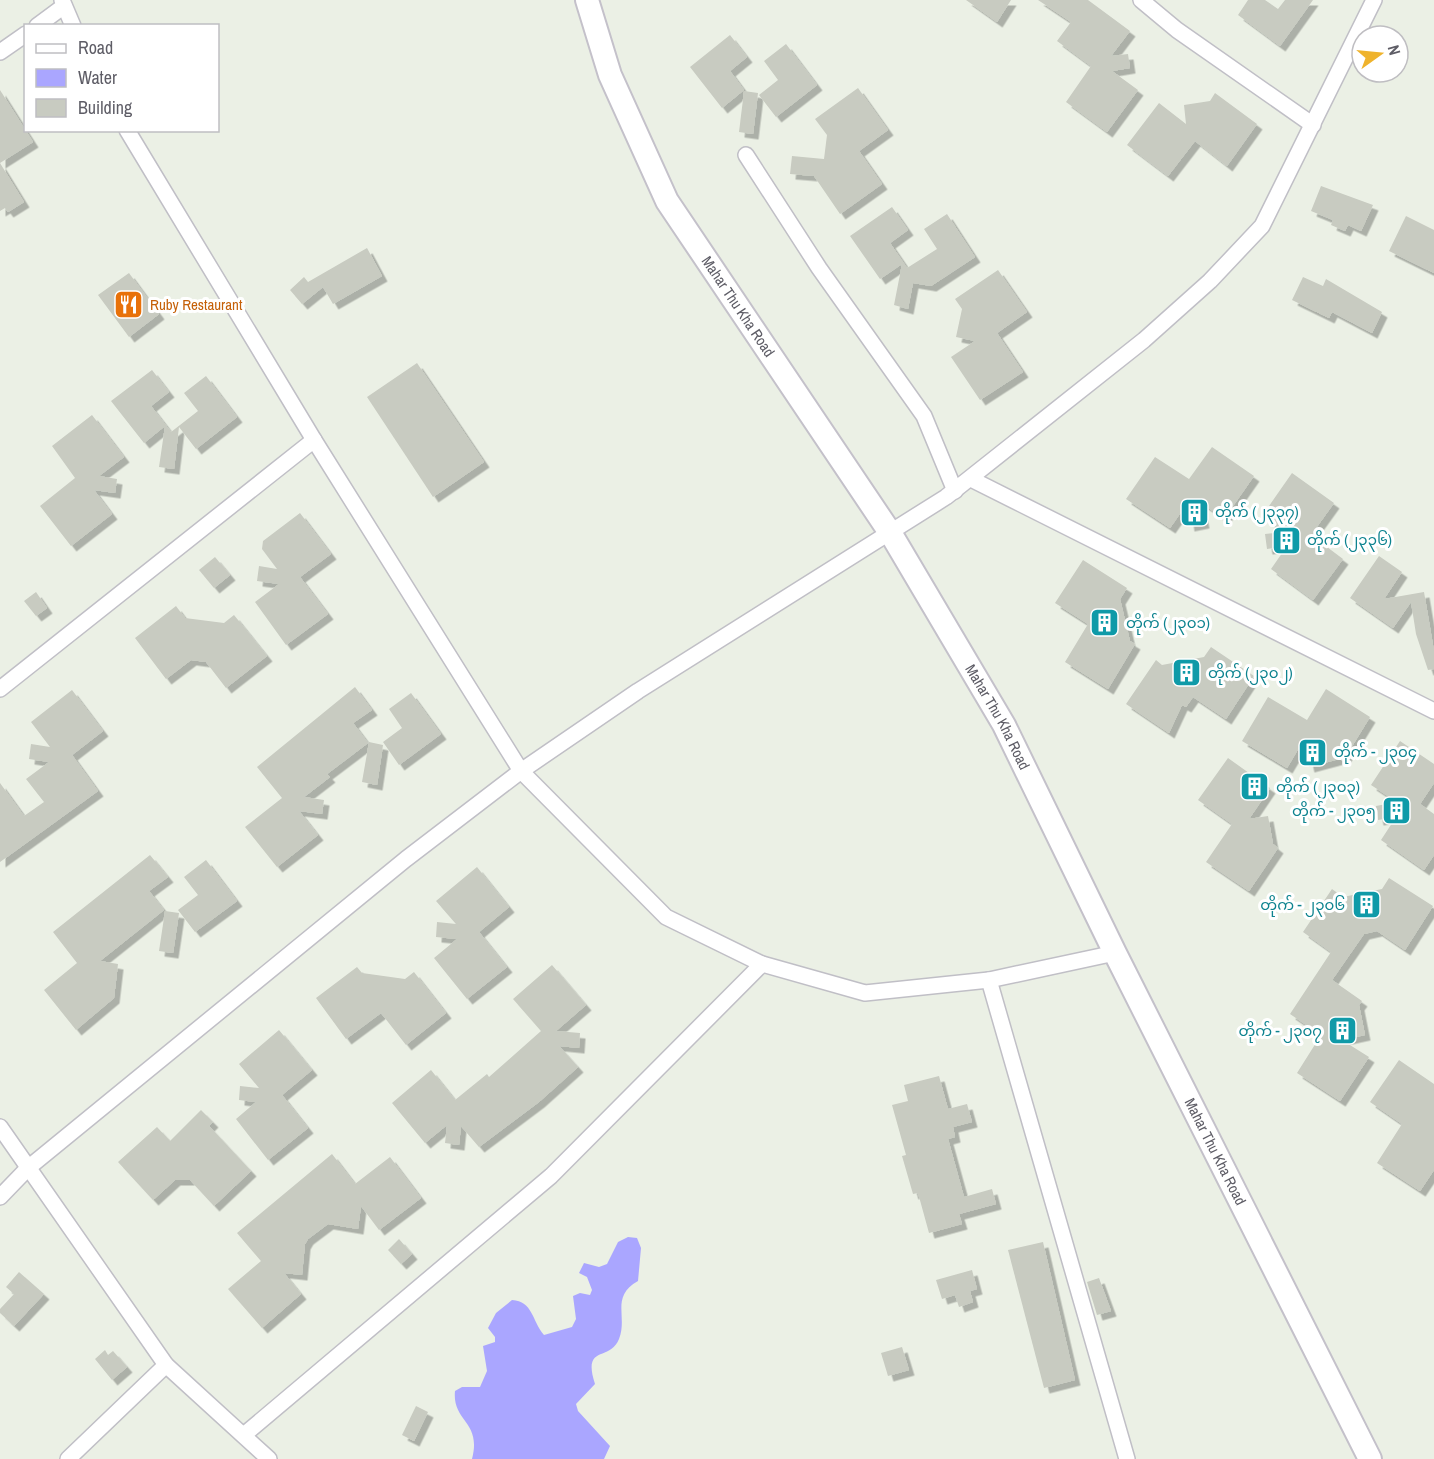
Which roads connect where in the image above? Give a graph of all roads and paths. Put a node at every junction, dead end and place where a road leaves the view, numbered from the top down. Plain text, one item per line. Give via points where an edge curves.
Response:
1 (586, 0) edge
2 (1141, 0) edge
3 (1374, 0) edge
4 (63, 3) edge
5 (39, 24) edge
6 (72, 24) edge
7 (24, 34) edge
8 (0, 52) edge
9 (1313, 125) junction
10 (128, 132) edge
11 (746, 155) dead end
12 (314, 440) junction
13 (971, 479) junction
14 (955, 490) junction
15 (891, 534) junction
16 (0, 689) edge
17 (1434, 711) edge
18 (521, 771) junction
19 (1115, 953) junction
20 (762, 964) junction
21 (989, 980) junction
22 (0, 1127) edge
23 (28, 1168) junction
24 (0, 1197) edge
25 (166, 1365) junction
26 (244, 1434) junction
27 (68, 1459) edge
28 (267, 1459) edge
29 (1127, 1459) edge
30 (1370, 1459) edge

1 - 15 main road, Mahar Thu Kha Road via 610,75 667,201
2 - 9 street via 1177,30
3 - 9 street
4 - 5 street
4 - 6 street
7 - 8 street
9 - 13 street via 1262,225 1243,248 1144,340
10 - 12 street
11 - 14 street via 819,268 924,416
12 - 16 street
12 - 18 street
13 - 14 street
13 - 17 street
14 - 15 street
15 - 18 street via 638,692
15 - 19 main road, Mahar Thu Kha Road via 1004,725
18 - 20 street via 666,917
18 - 23 street via 406,859
19 - 21 street
19 - 30 main road, Mahar Thu Kha Road
20 - 21 street via 865,993
20 - 26 street via 551,1176
21 - 29 street
22 - 23 street
23 - 24 street
23 - 25 street
25 - 26 street
25 - 27 street
26 - 28 street

